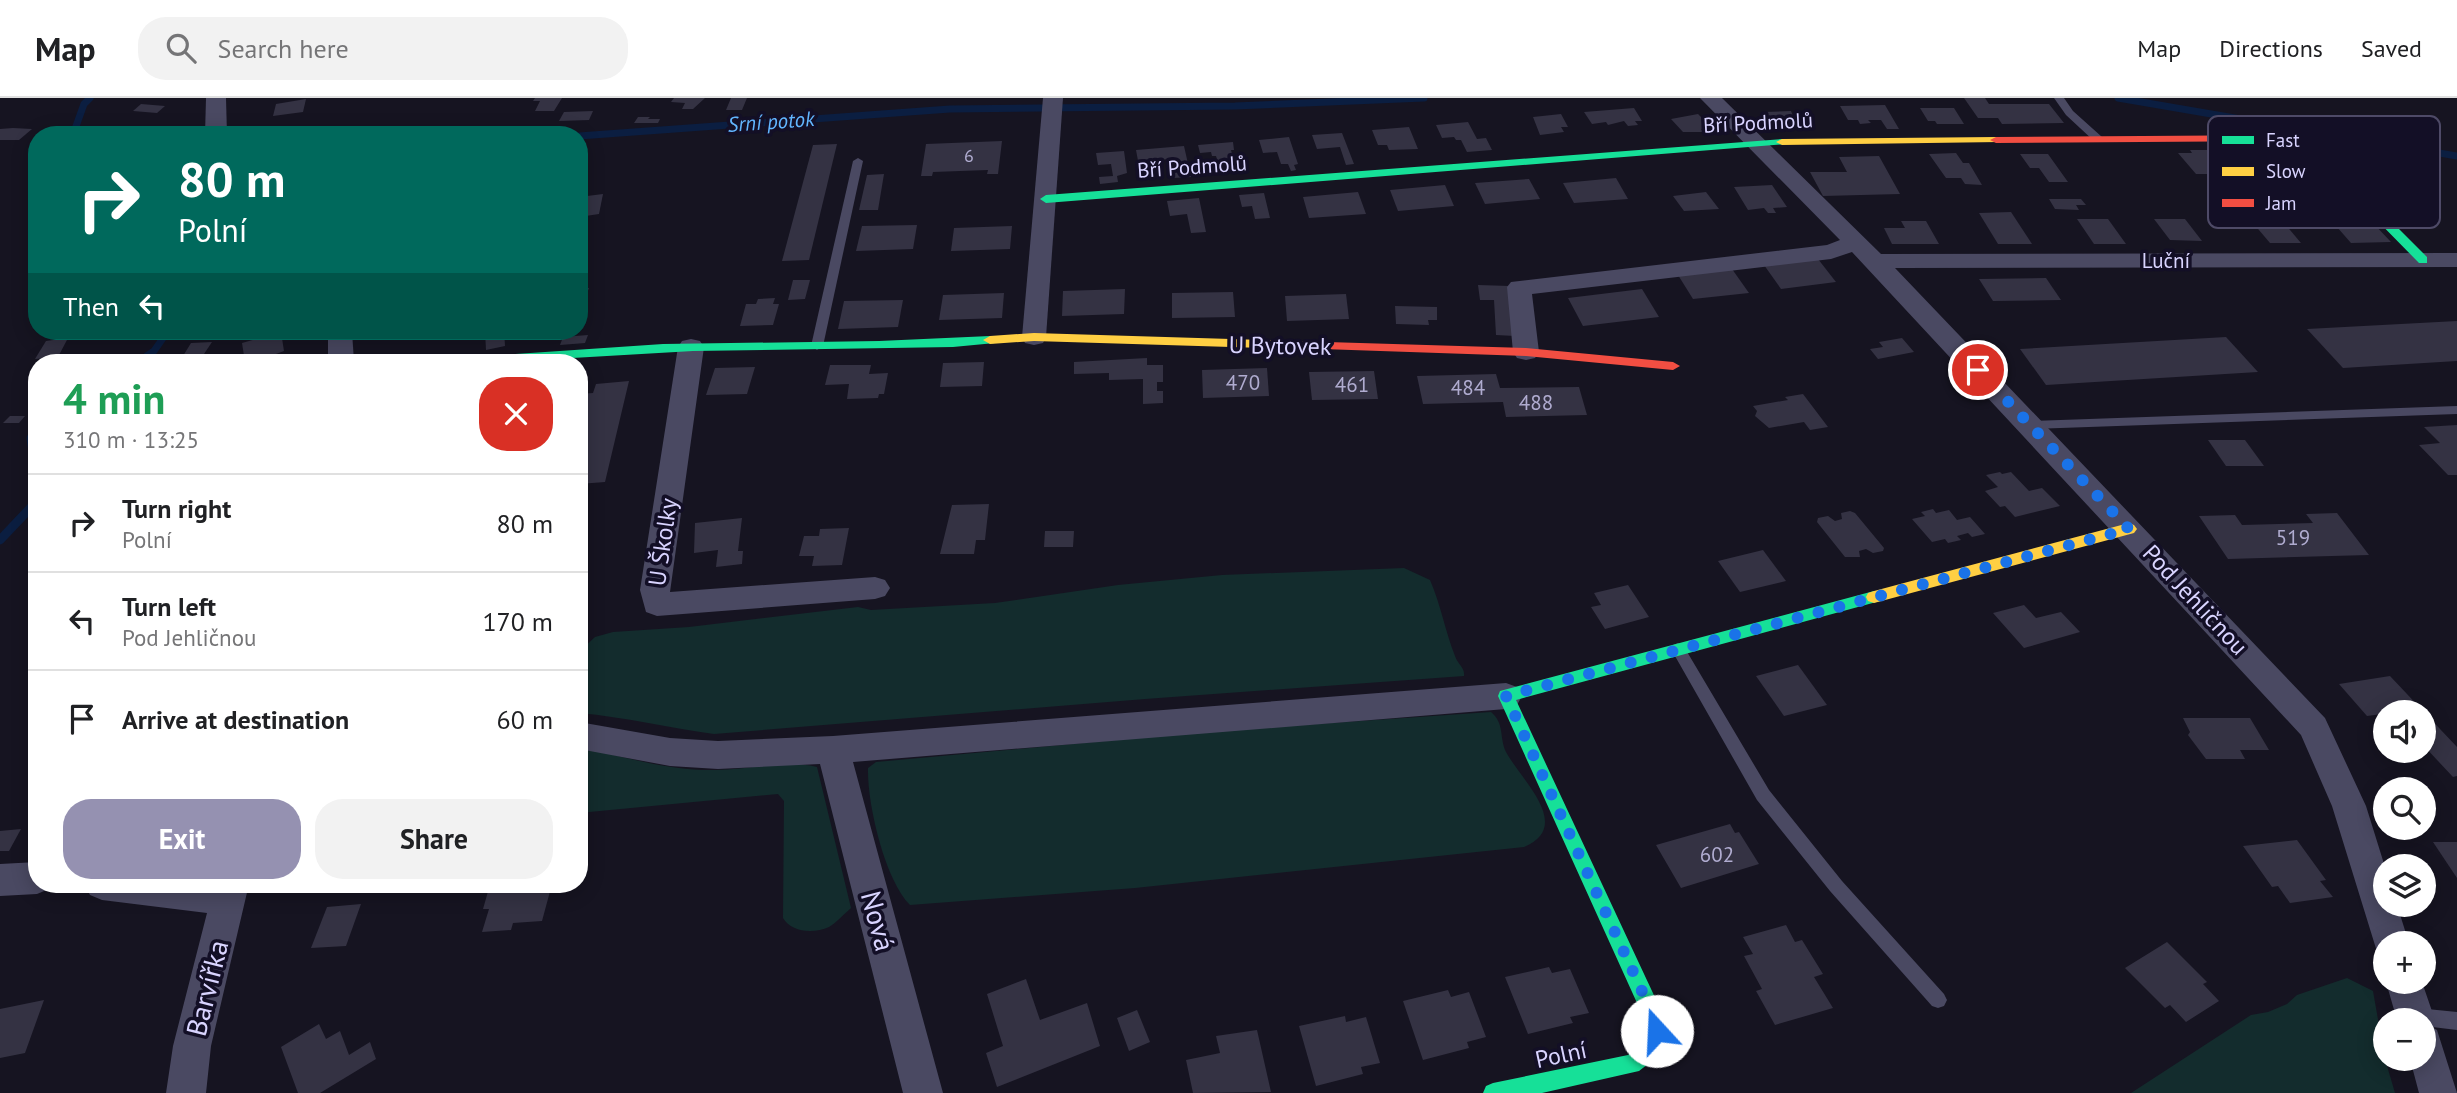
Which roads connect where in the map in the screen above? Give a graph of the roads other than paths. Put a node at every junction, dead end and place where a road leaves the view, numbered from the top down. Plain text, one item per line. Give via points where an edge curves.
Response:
1 (216, 98) edge
2 (1710, 98) edge
3 (2059, 98) edge
4 (1052, 105) edge
5 (216, 126) edge
6 (2208, 138) edge
7 (2098, 139) junction
8 (1756, 142) junction
9 (858, 161) dead end
10 (1045, 200) junction
11 (2392, 228) edge
12 (1864, 252) junction
13 (2423, 260) junction
14 (2457, 260) edge
15 (1034, 337) junction
16 (817, 346) junction
17 (691, 347) junction
18 (1526, 352) junction
19 (539, 354) edge
20 (1673, 366) dead end
21 (2457, 410) edge
22 (2031, 425) junction
23 (2129, 529) junction
24 (875, 588) dead end
25 (1678, 649) junction
26 (1506, 696) junction
27 (588, 737) edge
28 (833, 750) junction
29 (28, 878) edge
30 (0, 880) edge
31 (230, 893) edge
32 (2387, 931) edge
33 (1938, 1000) dead end
34 (2457, 1021) edge
35 (2436, 1024) edge
36 (2432, 1071) edge
37 (186, 1093) edge
38 (923, 1093) edge
39 (1493, 1093) edge
40 (2439, 1093) edge

1 - 5 street
2 - 8 street, Pod Jehličnou
3 - 7 lane
4 - 10 street
6 - 7 street, Bří Podmolů
7 - 8 street, Bří Podmolů
8 - 10 street, Bří Podmolů
8 - 12 street, Pod Jehličnou
9 - 16 lane
10 - 15 street
11 - 13 street, Bří Podmolů
12 - 13 street, Luční
12 - 18 street via 1831,251 1519,287
12 - 22 street, Pod Jehličnou
13 - 14 street, Luční
15 - 16 street
15 - 18 street, U Bytovek
16 - 17 street
17 - 19 street
17 - 24 street, U Školky via 655,590 657,604
18 - 20 street, U Bytovek
21 - 22 lane
22 - 23 street, Pod Jehličnou
23 - 25 street
23 - 32 street, Pod Jehličnou via 2314,727 2349,806
25 - 26 street
25 - 33 lane via 1763,796
26 - 28 street
26 - 39 street, Polní via 1657,1031 1652,1047 1632,1064
27 - 28 street via 670,752 718,755
28 - 38 street, Nová
29 - 30 street
31 - 37 street, Barvířka via 192,1046
34 - 35 lane
36 - 40 street

